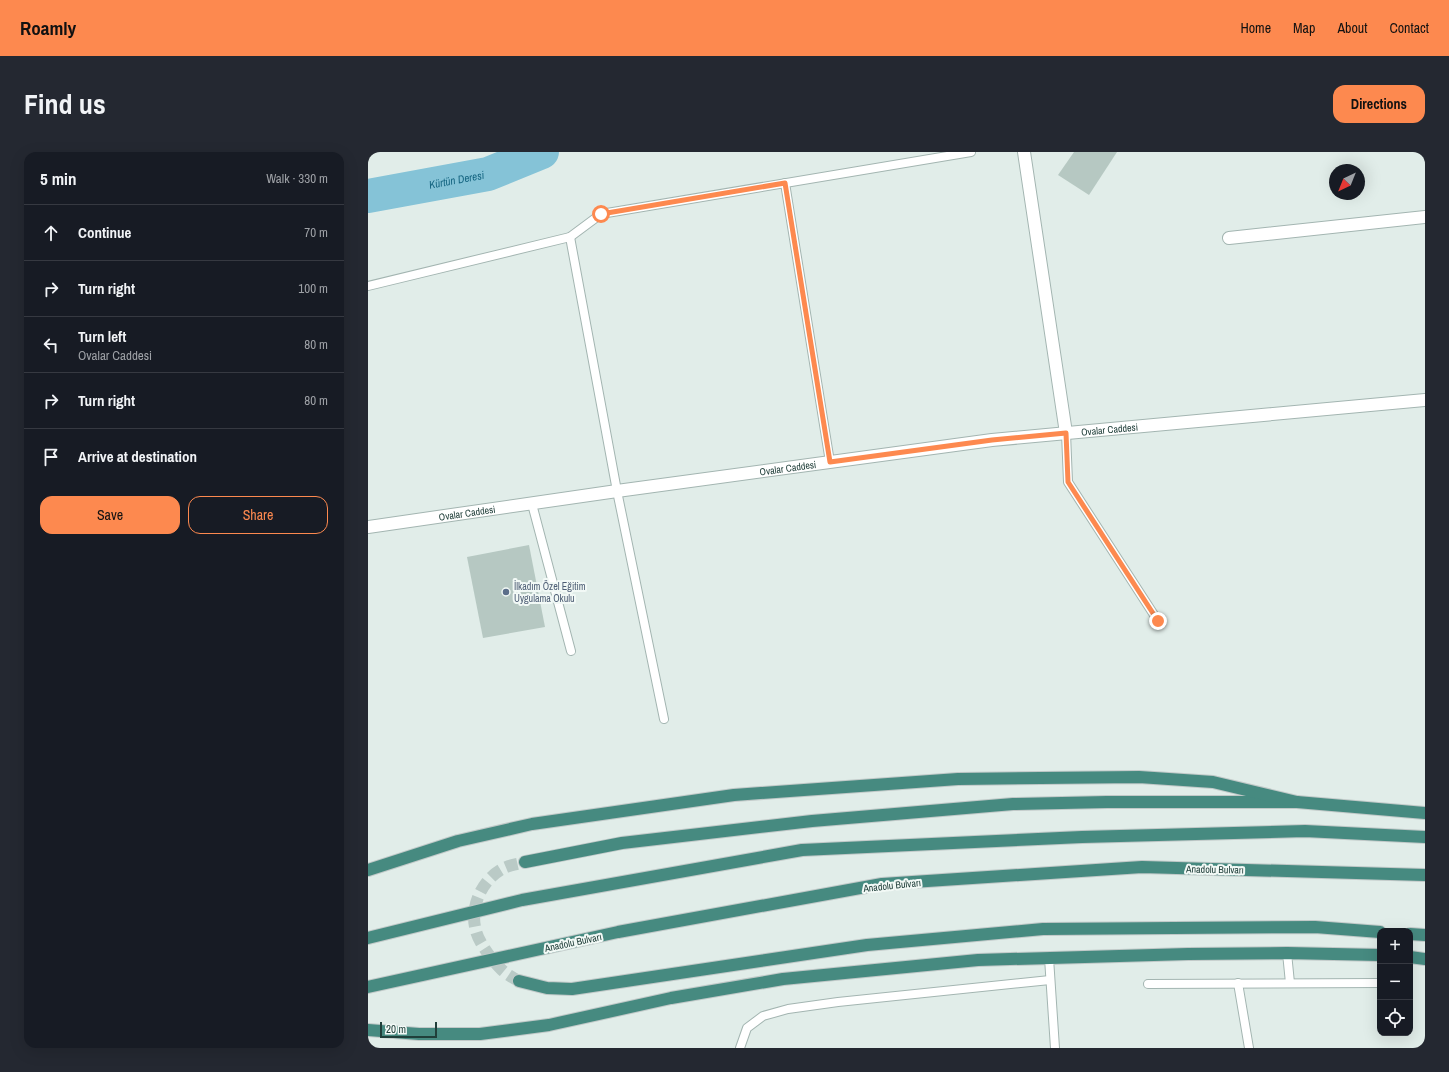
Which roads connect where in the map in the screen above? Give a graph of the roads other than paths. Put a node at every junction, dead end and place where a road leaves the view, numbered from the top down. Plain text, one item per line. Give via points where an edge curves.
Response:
1 (971, 152) edge
2 (1024, 152) edge
3 (785, 183) junction
4 (1425, 217) edge
5 (570, 237) junction
6 (1229, 238) dead end
7 (368, 286) edge
8 (1425, 400) edge
9 (1066, 433) junction
10 (830, 462) junction
11 (616, 491) junction
12 (532, 504) junction
13 (368, 527) edge
14 (1158, 621) dead end
15 (571, 652) dead end
16 (664, 719) dead end
17 (1297, 802) junction
18 (1425, 812) edge
19 (1425, 837) edge
20 (525, 862) tunnel mouth
21 (368, 870) edge
22 (1425, 875) edge
23 (1377, 932) edge
24 (1413, 934) edge
25 (1425, 935) edge
26 (368, 938) edge
27 (1288, 953) junction
28 (1377, 955) edge
29 (1413, 957) edge
30 (1049, 958) junction
31 (1425, 959) edge
32 (1050, 980) junction
33 (519, 981) tunnel mouth
34 (1238, 983) junction
35 (1290, 983) junction
36 (1377, 983) edge
37 (1148, 984) dead end
38 (368, 987) edge
39 (368, 1030) edge
40 (740, 1048) edge
41 (1055, 1048) edge
42 (1249, 1048) edge

1 - 3 lane
2 - 9 street
3 - 5 lane via 601,214
3 - 10 lane
4 - 6 street
5 - 7 lane
5 - 11 lane
8 - 9 street, Ovalar Caddesi
9 - 10 street, Ovalar Caddesi via 992,440
9 - 14 lane via 1068,482
10 - 11 street, Ovalar Caddesi
11 - 12 street, Ovalar Caddesi
11 - 16 lane
12 - 13 street, Ovalar Caddesi
12 - 15 lane
17 - 18 highway
17 - 20 highway via 1013,804 812,821 622,843
17 - 21 highway via 1213,782 1139,777 958,779 741,794 532,824 458,841
19 - 26 highway via 1305,831 1082,837 802,850 522,900
22 - 38 highway, Anadolu Bulvarı via 1142,868 882,884 618,932
23 - 33 highway via 1315,927 1043,929 867,945 572,989 547,988
24 - 25 highway
27 - 28 highway
27 - 30 highway
27 - 35 lane
29 - 31 highway
30 - 32 lane
30 - 39 highway via 978,960 784,980 670,998 549,1025 480,1034 419,1034
32 - 40 lane via 788,1009 763,1016 747,1028
32 - 41 lane
34 - 35 lane
34 - 37 lane
34 - 42 lane
35 - 36 lane

